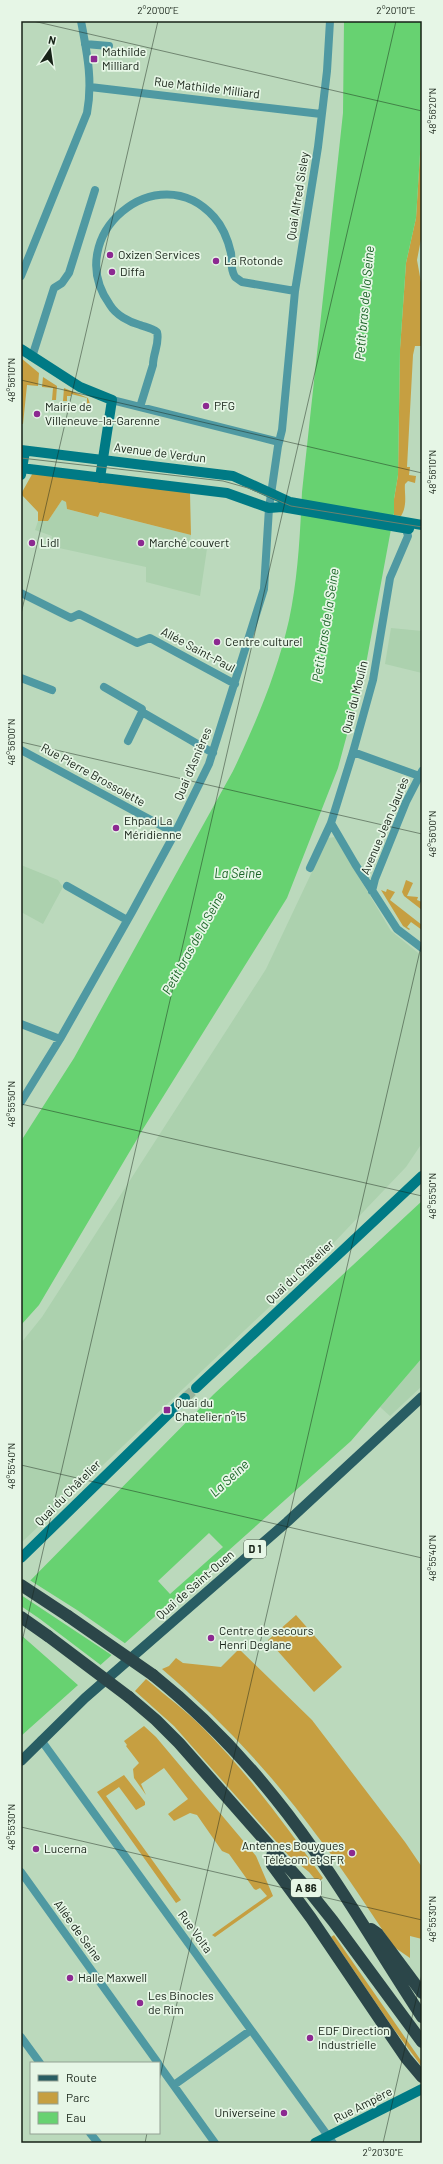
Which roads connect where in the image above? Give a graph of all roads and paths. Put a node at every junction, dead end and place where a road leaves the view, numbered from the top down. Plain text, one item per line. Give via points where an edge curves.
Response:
1 (81, 21) edge
2 (330, 21) edge
3 (85, 44) junction
4 (109, 46) dead end
5 (90, 87) junction
6 (322, 114) junction
7 (95, 190) dead end
8 (22, 274) edge
9 (295, 291) junction
10 (21, 349) edge
11 (32, 357) junction
12 (112, 400) junction
13 (140, 407) junction
14 (279, 442) junction
15 (23, 450) edge
16 (102, 460) junction
17 (21, 470) edge
18 (100, 478) junction
19 (272, 494) junction
20 (290, 506) junction
21 (270, 508) junction
22 (422, 525) edge
23 (400, 526) junction
24 (422, 531) edge
25 (21, 593) edge
26 (21, 678) edge
27 (235, 684) junction
28 (104, 687) dead end
29 (52, 690) dead end
30 (142, 712) junction
31 (128, 741) dead end
32 (21, 750) edge
33 (353, 752) junction
34 (213, 753) junction
35 (421, 774) edge
36 (331, 823) junction
37 (175, 833) junction
38 (310, 868) dead end
39 (67, 886) dead end
40 (372, 891) junction
41 (128, 920) junction
42 (422, 948) edge
43 (21, 1024) edge
44 (60, 1039) junction
45 (21, 1102) edge
46 (422, 1176) edge
47 (196, 1388) tunnel mouth
48 (422, 1397) edge
49 (185, 1398) tunnel mouth
50 (21, 1558) edge
51 (21, 1585) edge
52 (21, 1617) edge
53 (41, 1740) junction
54 (21, 1761) edge
55 (273, 1852) junction
56 (21, 1872) edge
57 (358, 1918) junction
58 (422, 1993) edge
59 (421, 2016) edge
60 (252, 2030) junction
61 (21, 2037) edge
62 (422, 2042) edge
63 (39, 2062) edge
64 (157, 2062) edge
65 (160, 2067) edge
66 (422, 2077) edge
67 (174, 2085) junction
68 (422, 2089) edge
69 (91, 2134) edge
70 (331, 2140) edge
71 (98, 2143) edge
72 (215, 2143) edge
73 (315, 2143) edge

1 - 3 street
2 - 6 street, Quai Alfred Sisley via 330,45
3 - 4 street
3 - 5 street
5 - 6 street, Rue Mathilde Milliard
5 - 8 street via 88,108 82,127
6 - 9 street, Quai Alfred Sisley
7 - 11 street via 69,273 62,283 54,288
9 - 13 street via 242,282 235,276 226,236 219,224 204,208 186,198 171,195 151,196 123,209 111,220 102,236 97,254 96,273 110,306 131,322 157,332 153,365
9 - 14 street, Quai Alfred Sisley
10 - 11 main road
11 - 12 main road via 80,388
12 - 13 street
12 - 16 main road
13 - 14 street
14 - 19 street, Quai Alfred Sisley
15 - 16 main road, Avenue de Verdun
15 - 17 main road
16 - 18 main road
16 - 19 main road, Avenue de Verdun via 232,476
17 - 18 main road
18 - 21 main road via 227,494
19 - 20 main road, Avenue de Verdun
19 - 21 street, Quai d'Asnières
20 - 21 main road
20 - 23 main road
21 - 27 street, Quai d'Asnières via 264,589
22 - 23 main road
23 - 24 main road
23 - 33 street, Quai du Moulin via 408,536 390,578 373,680
25 - 27 street, Allée Saint-Paul via 71,618 79,614 136,643 150,638
26 - 29 street
27 - 34 street, Quai d'Asnières
28 - 30 street via 142,709
30 - 31 street
30 - 34 street
32 - 37 street, Rue Pierre Brossolette
33 - 35 street
33 - 36 street, Quai du Moulin
34 - 37 street, Quai d'Asnières
35 - 40 street, Avenue Jean Jaurès via 374,878
36 - 38 street, Quai du Moulin
36 - 40 street
37 - 41 street, Quai d'Asnières
39 - 41 street
40 - 42 street via 397,929
41 - 44 street, Quai d'Asnières
43 - 44 street
44 - 45 street, Quai d'Asnières
46 - 47 main road, Quai du Châtelier
48 - 53 main road, Quai de Saint-Ouen / D 1
49 - 50 main road, Quai du Châtelier
51 - 57 highway, A 86, bridge via 153,1674 202,1718 274,1797 318,1856
52 - 55 highway, A 86, bridge via 156,1720
53 - 54 main road, Quai de Saint-Ouen / D 1
53 - 60 street, Rue Volta
55 - 62 highway, A 86 via 333,1921
55 - 66 highway via 272,1865 406,2058
56 - 64 street, Allée de Seine
57 - 58 highway via 378,1934
57 - 59 highway, A 86
60 - 67 street
60 - 70 street, Rue Volta
61 - 63 street
65 - 67 street, Allée de Seine
67 - 72 street, Allée de Seine
68 - 70 main road, Rue Ampère
69 - 71 street
70 - 73 main road, Rue Ampère

